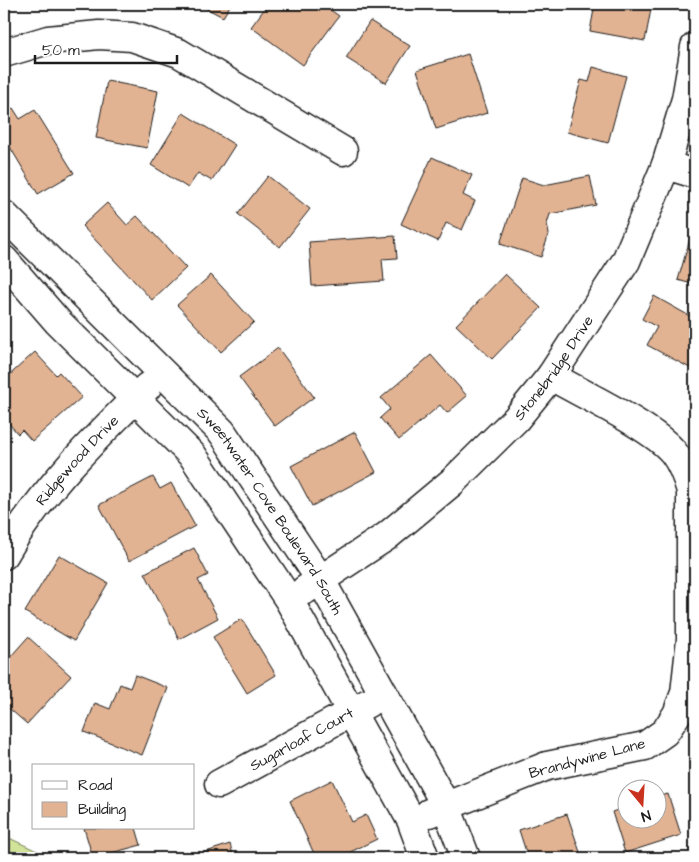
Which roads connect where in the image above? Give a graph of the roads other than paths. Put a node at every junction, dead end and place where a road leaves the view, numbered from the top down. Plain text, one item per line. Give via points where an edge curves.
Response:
1 (695, 47) edge
2 (4, 53) edge
3 (343, 150) dead end
4 (666, 165) junction
5 (695, 174) edge
6 (4, 215) edge
7 (4, 260) edge
8 (161, 373) junction
9 (551, 376) junction
10 (134, 400) junction
11 (4, 555) edge
12 (320, 579) junction
13 (289, 600) junction
14 (384, 693) junction
15 (352, 712) junction
16 (219, 784) dead end
17 (446, 806) junction
18 (411, 820) junction
19 (425, 858) edge
20 (466, 858) edge

1 - 4 street, Stonebridge Drive via 686,99
2 - 3 street via 48,40 99,35 132,37 179,53
4 - 5 street
4 - 9 street, Stonebridge Drive via 626,261
6 - 8 street, Sweetwater Cove Boulevard South
7 - 10 street, Sweetwater Cove Boulevard South via 58,322
8 - 10 street, Ridgewood Drive
8 - 12 street, Sweetwater Cove Boulevard South via 222,432
9 - 12 street, Stonebridge Drive via 516,419 452,482 386,536
9 - 17 street, Brandywine Lane via 651,433 673,451 686,472 691,491 691,639 686,693 665,732 645,746 547,766
10 - 11 street, Ridgewood Drive via 52,487
10 - 13 street, Sweetwater Cove Boulevard South via 193,456
12 - 13 street, Stonebridge Drive
12 - 14 street, Sweetwater Cove Boulevard South
13 - 15 street, Sweetwater Cove Boulevard South
14 - 15 street, Sugarloaf Court
14 - 17 street, Sweetwater Cove Boulevard South
15 - 16 street, Sugarloaf Court
15 - 18 street, Sweetwater Cove Boulevard South
17 - 18 street, Brandywine Lane
17 - 20 street, Sweetwater Cove Boulevard South
18 - 19 street, Sweetwater Cove Boulevard South

